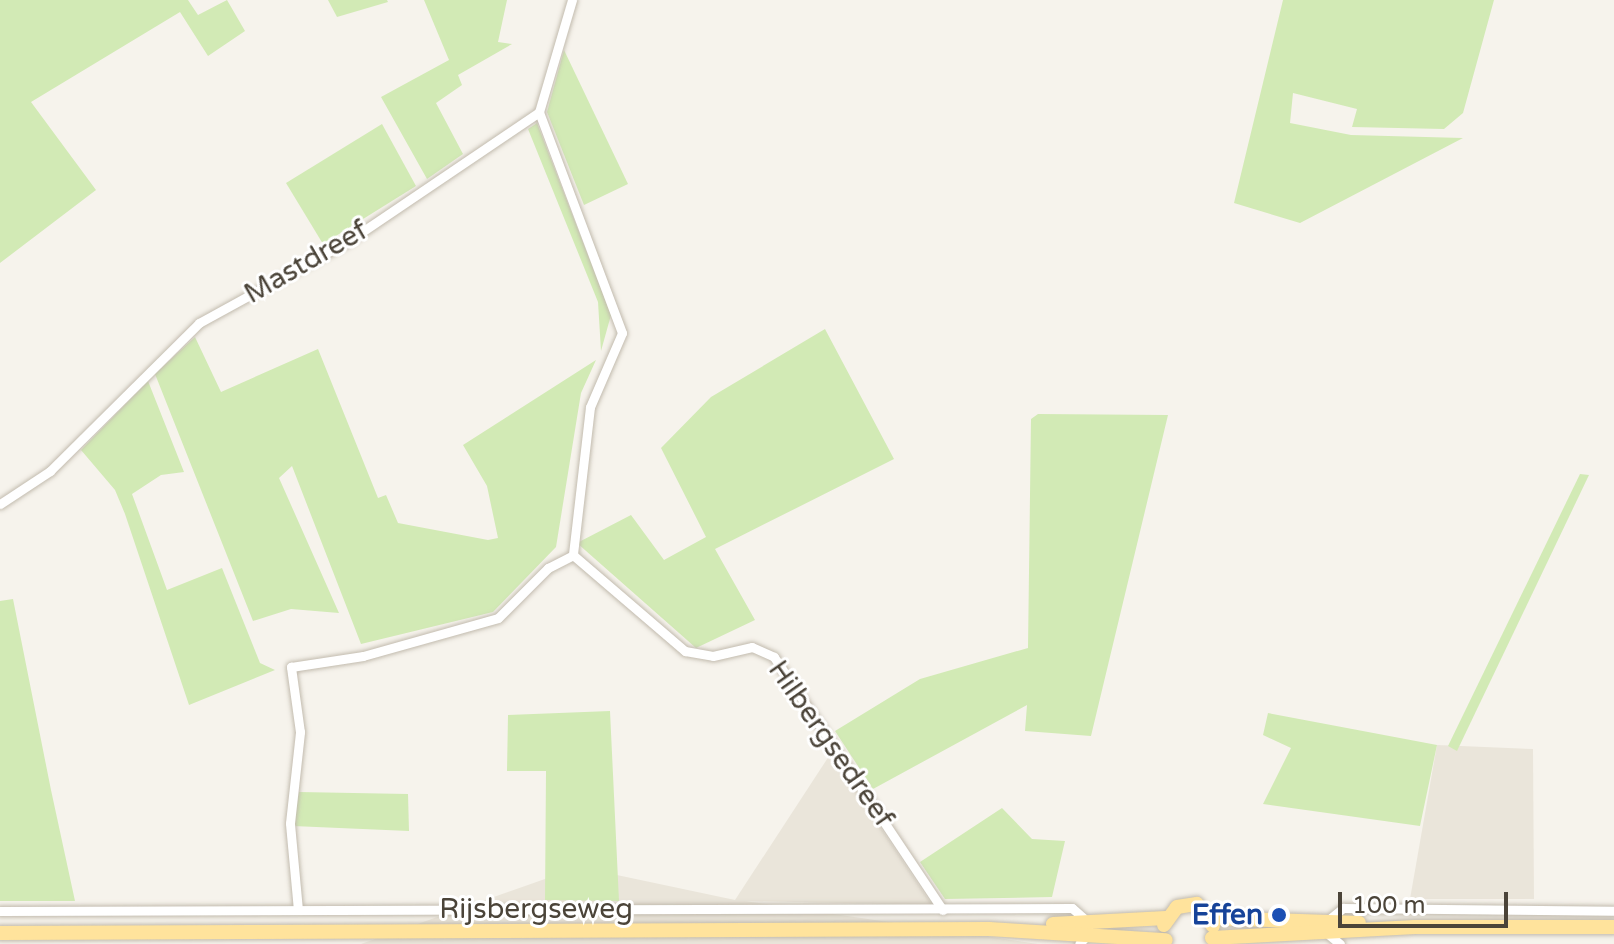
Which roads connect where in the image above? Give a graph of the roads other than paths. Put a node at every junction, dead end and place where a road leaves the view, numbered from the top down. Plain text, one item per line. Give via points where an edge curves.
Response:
1 (572, 0) edge
2 (539, 112) junction
3 (0, 504) edge
4 (573, 555) junction
5 (298, 910) junction
6 (943, 910) junction
7 (0, 911) edge
8 (1614, 911) edge
9 (1166, 918) junction
10 (1211, 918) junction
11 (1327, 927) junction
12 (1614, 927) edge
13 (0, 933) edge
14 (1085, 933) edge
15 (1210, 941) edge
16 (1168, 942) edge
17 (1340, 944) edge

1 - 2 street
2 - 3 street, Mastdreef via 350,240 199,323 50,471
2 - 4 street via 622,333 590,407
4 - 5 street via 548,568 498,618 363,656 291,667 300,732 290,823
4 - 6 street, Hilbergsedreef via 685,651 713,656 752,647 774,657
5 - 6 street, Rijsbergseweg
5 - 7 street, Rijsbergseweg
6 - 14 street, Rijsbergseweg via 1072,908
8 - 11 street via 1343,908
9 - 10 main road, Rijsbergseweg via 1177,907 1197,904
9 - 14 main road, Rijsbergseweg
9 - 16 main road
10 - 11 main road
10 - 15 main road
11 - 12 main road
11 - 15 main road
11 - 17 street
13 - 14 main road, Rijsbergseweg
14 - 16 main road, Rijsbergseweg

